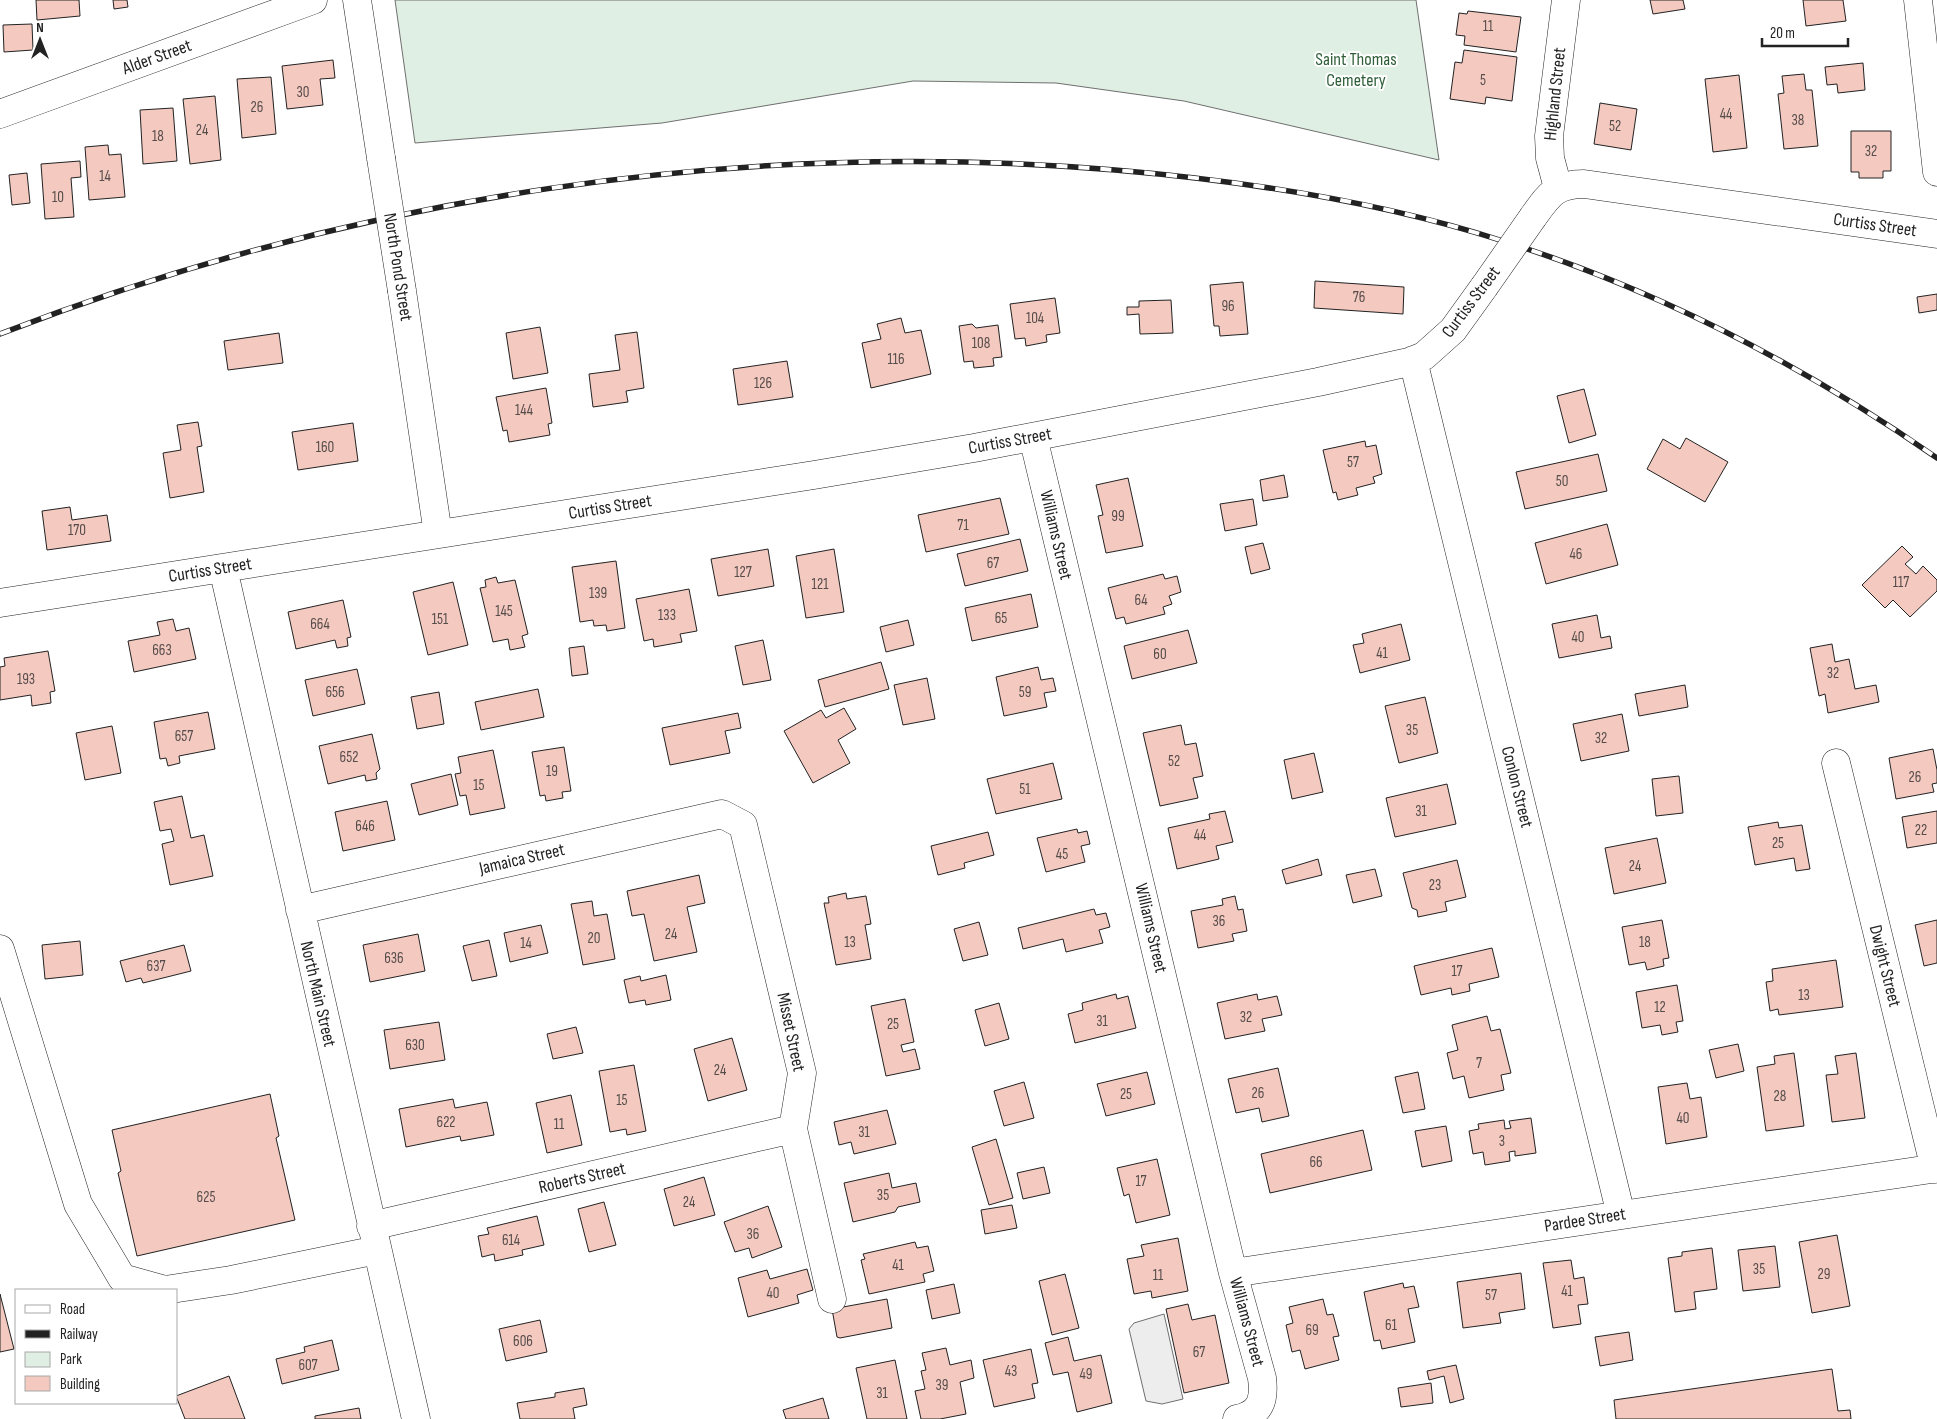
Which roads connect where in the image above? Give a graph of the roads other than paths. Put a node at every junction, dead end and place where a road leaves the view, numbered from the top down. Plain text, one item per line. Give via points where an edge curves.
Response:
1 (314, 0) edge
2 (358, 0) edge
3 (1566, 0) edge
4 (1918, 0) edge
5 (0, 114) edge
6 (1937, 172) edge
7 (1558, 188) junction
8 (1937, 234) edge
9 (1413, 360) junction
10 (1033, 437) junction
11 (438, 534) junction
12 (223, 568) junction
13 (0, 603) edge
14 (1836, 763) dead end
15 (743, 825) joint
16 (300, 910) junction
17 (0, 949) edge
18 (794, 1129) junction
19 (1936, 1168) edge
20 (1621, 1214) junction
21 (374, 1238) junction
22 (1233, 1273) junction
23 (161, 1289) edge
24 (172, 1289) edge
25 (832, 1299) dead end
26 (1243, 1418) edge
27 (416, 1419) edge

1 - 5 street, Alder Street
2 - 11 street, North Pond Street, bridge
3 - 7 street, Highland Street via 1549,136 1550,158
4 - 6 street
7 - 8 street, Curtiss Street via 1584,184
7 - 9 street, Curtiss Street, bridge via 1547,198 1453,330
9 - 10 street, Curtiss Street via 1318,382
9 - 20 street, Conlon Street
10 - 11 street, Curtiss Street
10 - 22 street, Williams Street
11 - 12 street, Curtiss Street
12 - 13 street, Curtiss Street
12 - 16 street, North Main Street
14 - 19 street, Dwight Street
15 - 16 street, Jamaica Street via 722,814
15 - 18 street, Misset Street via 802,1073
16 - 21 street, North Main Street
17 - 23 street, Roberts Street via 78,1204 122,1278
18 - 21 street, Roberts Street
18 - 25 street, Misset Street
19 - 20 street, Pardee Street
20 - 22 street, Pardee Street
21 - 24 street, Roberts Street via 231,1280
21 - 27 street, North Main Street
22 - 26 street, Williams Street via 1263,1384 1257,1409

